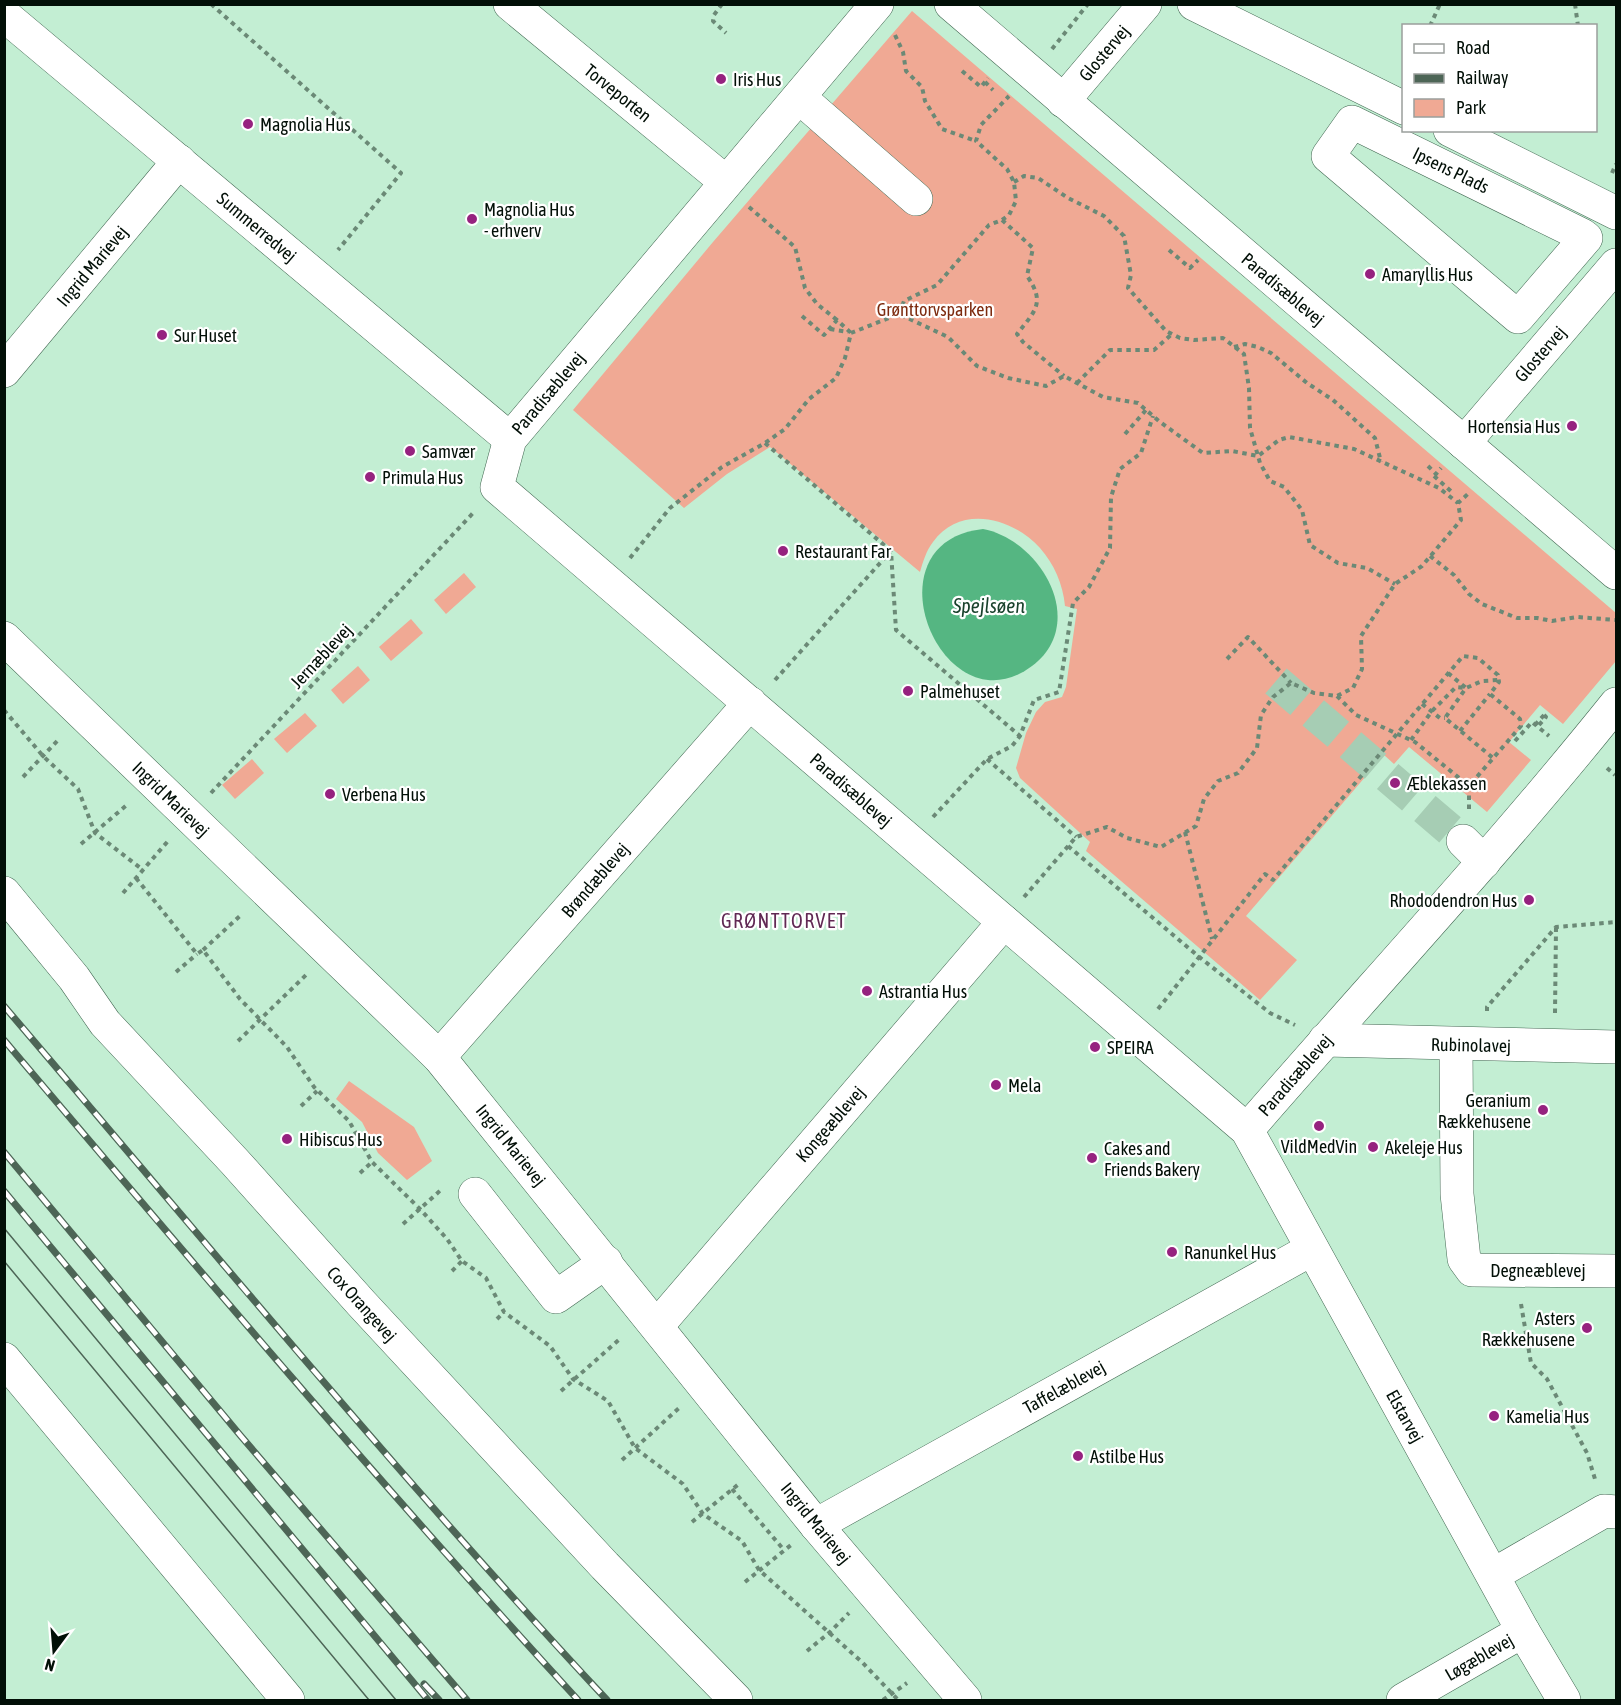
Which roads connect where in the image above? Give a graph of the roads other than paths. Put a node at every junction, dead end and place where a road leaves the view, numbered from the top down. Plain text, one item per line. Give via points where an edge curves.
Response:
1 (510, 4) edge
2 (951, 4) edge
3 (1144, 4) edge
4 (1194, 4) edge
5 (877, 5) edge
6 (4, 15) edge
7 (799, 97) junction
8 (1063, 101) junction
9 (1402, 107) edge
10 (1454, 132) edge
11 (179, 161) junction
12 (726, 182) junction
13 (916, 199) dead end
14 (1617, 213) edge
15 (1617, 265) edge
16 (1518, 317) joint
17 (4, 371) edge
18 (510, 439) junction
19 (1464, 443) junction
20 (1617, 573) edge
21 (4, 638) edge
22 (750, 703) junction
23 (1617, 704) edge
24 (4, 893) edge
25 (1004, 922) junction
26 (1325, 1040) junction
27 (1456, 1044) junction
28 (1617, 1047) edge
29 (440, 1057) junction
30 (1248, 1130) junction
31 (475, 1194) dead end
32 (1312, 1249) junction
33 (606, 1262) junction
34 (1617, 1271) edge
35 (653, 1320) junction
36 (4, 1359) edge
37 (1610, 1511) edge
38 (816, 1525) junction
39 (1493, 1575) junction
40 (1523, 1631) junction
41 (288, 1701) edge
42 (736, 1701) edge
43 (965, 1701) edge
44 (1403, 1701) edge
45 (1564, 1701) edge

1 - 12 street, Torveporten
2 - 8 street, Paradisæblevej
3 - 8 street, Glostervej
4 - 9 street
5 - 7 street, Paradisæblevej
6 - 11 street, Summerredvej
7 - 12 street, Paradisæblevej
7 - 13 street
8 - 19 street, Paradisæblevej
10 - 14 street
11 - 17 street, Ingrid Marievej
11 - 18 street, Summerredvej
12 - 18 street, Paradisæblevej
15 - 19 street, Glostervej
16 - 16 street, Ipsens Plads via 1586,238 1352,122 1328,156
18 - 22 street, Paradisæblevej via 497,487
19 - 20 street, Paradisæblevej
21 - 29 street, Ingrid Marievej
22 - 25 street, Paradisæblevej
22 - 29 street, Brøndæblevej
23 - 26 street, Paradisæblevej via 1472,841
24 - 42 street, Cox Orangevej via 74,978 105,1023 605,1566
25 - 30 street, Paradisæblevej
25 - 35 street, Kongeæblevej
26 - 27 street, Rubinolavej
26 - 30 street, Paradisæblevej
27 - 28 street, Rubinolavej
27 - 34 street, Degneæblevej via 1457,1194 1464,1259 1472,1270
29 - 33 street, Ingrid Marievej
30 - 32 street, Elstarvej
31 - 33 street via 556,1297
32 - 38 street, Taffelæblevej
32 - 39 street, Elstarvej
33 - 35 street, Ingrid Marievej
35 - 38 street, Ingrid Marievej
36 - 41 street
37 - 39 street
38 - 43 street, Ingrid Marievej
39 - 40 street, Elstarvej
40 - 44 street, Løgæblevej
40 - 45 street, Elstarvej

